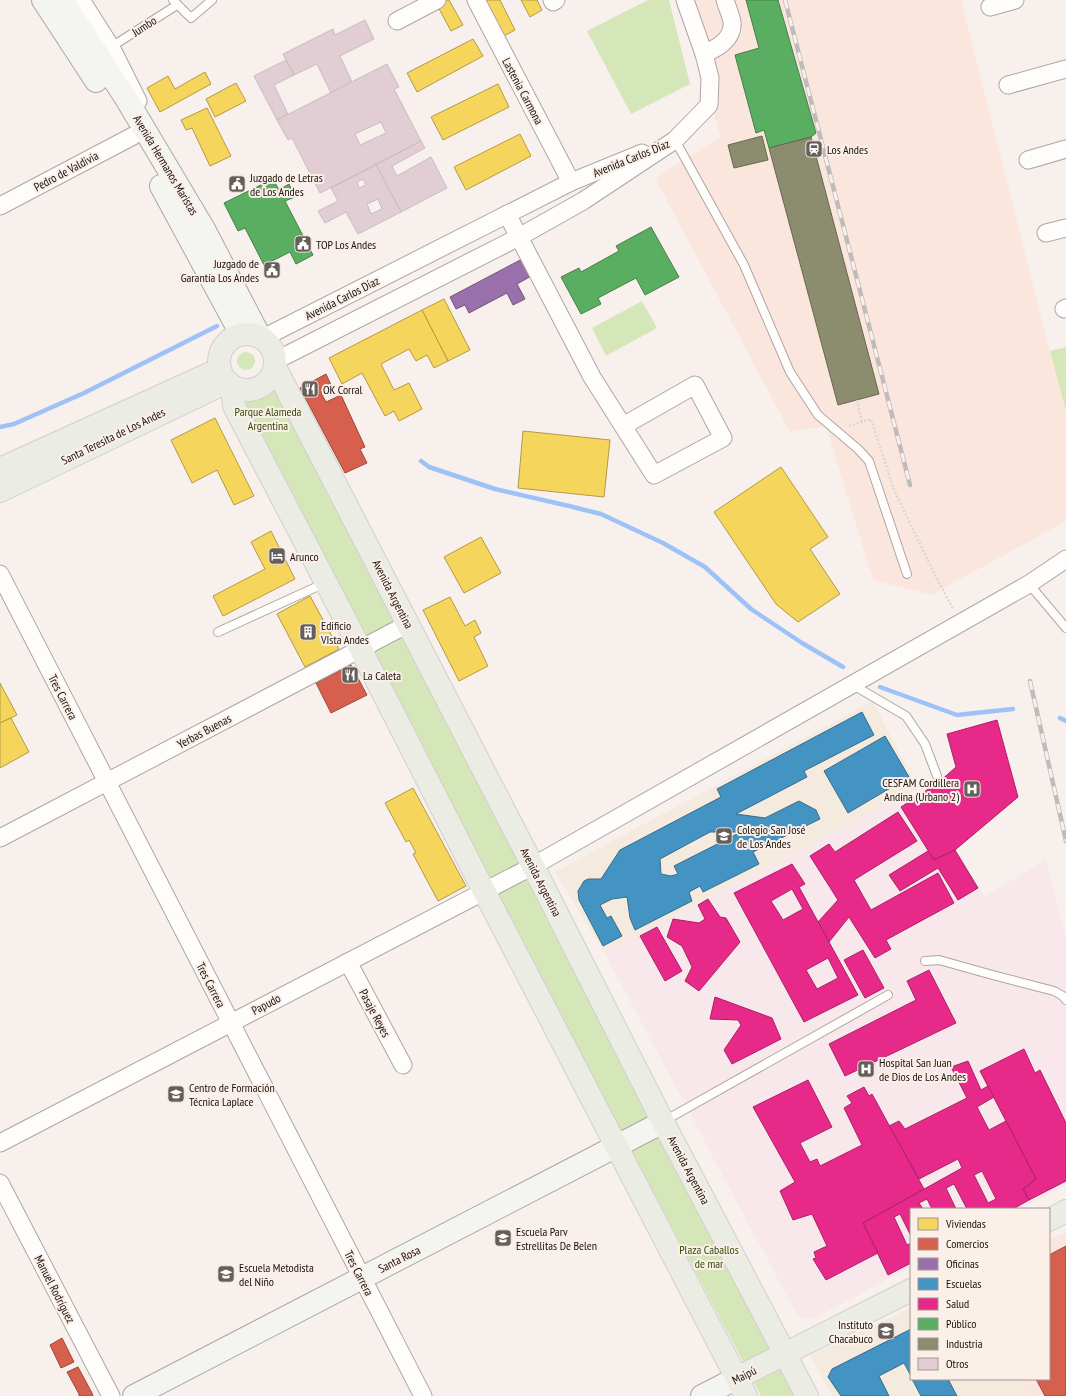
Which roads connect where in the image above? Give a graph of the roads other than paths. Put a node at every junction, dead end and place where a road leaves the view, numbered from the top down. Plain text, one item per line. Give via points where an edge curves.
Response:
1 (43, 0) edge
2 (62, 0) edge
3 (81, 0) edge
4 (212, 0) edge
5 (437, 0) edge
6 (476, 0) edge
7 (552, 0) edge
8 (556, 0) edge
9 (685, 0) edge
10 (725, 0) edge
11 (1015, 0) edge
12 (175, 2) edge
13 (990, 7) dead end
14 (397, 21) dead end
15 (111, 47) junction
16 (704, 54) junction
17 (1066, 69) edge
18 (1008, 85) dead end
19 (133, 136) junction
20 (675, 140) junction
21 (1066, 149) edge
22 (1028, 160) dead end
23 (571, 182) junction
24 (180, 190) junction
25 (0, 206) edge
26 (506, 214) junction
27 (1066, 228) edge
28 (1046, 233) dead end
29 (519, 237) junction
30 (254, 336) junction
31 (275, 364) junction
32 (226, 379) junction
33 (623, 426) junction
34 (0, 469) edge
35 (0, 491) edge
36 (1066, 559) edge
37 (0, 574) edge
38 (907, 574) dead end
39 (326, 582) junction
40 (1029, 584) junction
41 (408, 624) junction
42 (1066, 628) edge
43 (218, 632) dead end
44 (361, 649) junction
45 (853, 685) junction
46 (937, 776) dead end
47 (107, 782) junction
48 (0, 838) edge
49 (533, 866) junction
50 (484, 891) junction
51 (925, 961) dead end
52 (348, 962) junction
53 (888, 995) dead end
54 (1066, 1000) edge
55 (231, 1023) junction
56 (403, 1065) dead end
57 (663, 1122) junction
58 (0, 1143) edge
59 (616, 1146) junction
60 (0, 1183) edge
61 (1066, 1212) edge
62 (1050, 1220) edge
63 (362, 1278) junction
64 (910, 1290) edge
65 (785, 1353) junction
66 (742, 1387) edge
67 (111, 1396) edge
68 (134, 1396) edge
69 (423, 1396) edge
70 (702, 1396) edge
71 (807, 1396) edge

1 - 19 main road, Avenida Hermanos Maristas
2 - 24 main road, Avenida Hermanos Maristas via 128,100
3 - 15 street
4 - 12 lane via 191,18
5 - 14 street
6 - 23 street, Lastenia Carmona
7 - 8 street
9 - 16 street
10 - 16 street via 732,22 731,32 720,46
11 - 13 street
12 - 15 lane, Jumbo
15 - 24 street
16 - 20 street via 710,78 709,105
17 - 18 street
19 - 25 street, Pedro de Valdivia
19 - 30 main road, Avenida Hermanos Maristas via 174,209
20 - 23 street, Avenida Carlos Díaz
20 - 29 street, Avenida Carlos Díaz via 582,201
20 - 38 lane via 744,265 790,372 818,416 869,461
21 - 22 street
23 - 26 street, Avenida Carlos Díaz
24 - 30 main road, Avenida Hermanos Maristas via 205,231
26 - 29 street
26 - 30 street, Avenida Carlos Díaz
27 - 28 street
29 - 31 street, Avenida Carlos Díaz
29 - 33 street via 592,377
30 - 31 main road, Avenida Argentina via 272,348
30 - 32 main road via 231,339 223,347 219,358
31 - 32 main road via 270,378 255,389 243,390
31 - 41 main road, Avenida Argentina
32 - 34 main road, Santa Teresita de Los Andes
32 - 35 main road, Santa Teresita de Los Andes
32 - 39 main road via 234,406
33 - 33 street via 696,385 723,438 654,475
36 - 40 street, Papudo
37 - 47 street, Tres Carrera
39 - 43 lane
39 - 44 main road
40 - 42 lane
40 - 45 street, Papudo
41 - 44 street, Yerbas Buenas
41 - 49 main road, Avenida Argentina
44 - 47 street, Yerbas Buenas
44 - 50 main road
45 - 46 lane via 906,716 925,744
45 - 49 street, Papudo
47 - 48 street, Yerbas Buenas
47 - 55 street, Tres Carrera
49 - 50 street, Papudo
49 - 57 main road, Avenida Argentina
50 - 52 street, Papudo
50 - 59 main road
51 - 54 lane via 939,960 1054,991
52 - 55 street, Papudo
52 - 56 street, Pasaje Reyes
53 - 57 lane
55 - 58 street, Papudo
55 - 63 street, Tres Carrera
57 - 59 main road, Santa Rosa
57 - 65 main road, Avenida Argentina
59 - 63 main road, Santa Rosa
59 - 66 main road
60 - 67 street, Manuel Rodríguez
61 - 62 main road
63 - 68 main road, Santa Rosa
63 - 69 street, Tres Carrera
64 - 65 main road, Maipú
65 - 66 main road, Maipú
65 - 71 main road, Avenida Argentina
66 - 70 main road, Maipú

